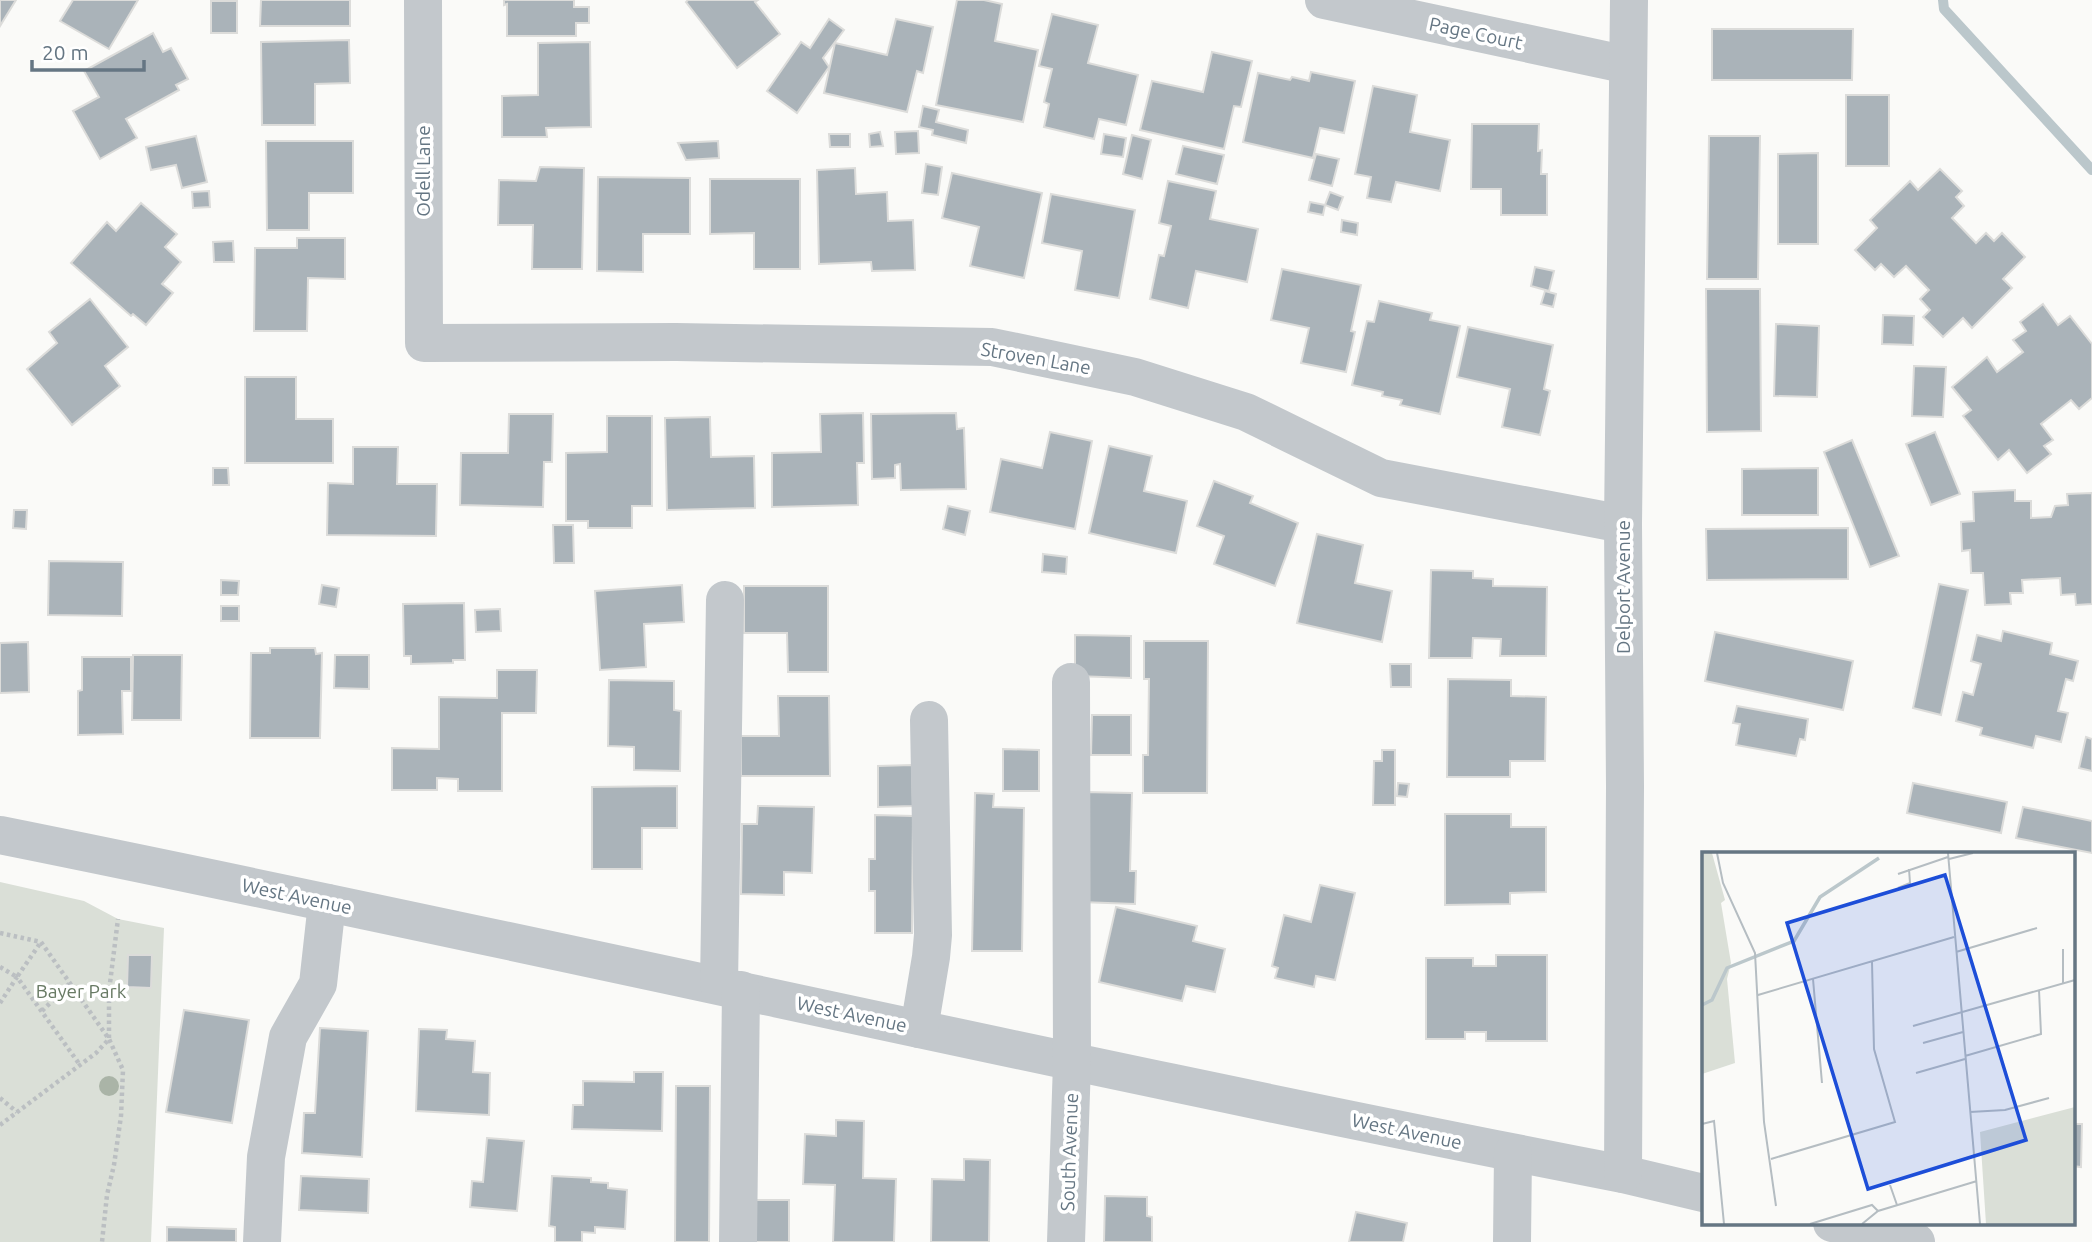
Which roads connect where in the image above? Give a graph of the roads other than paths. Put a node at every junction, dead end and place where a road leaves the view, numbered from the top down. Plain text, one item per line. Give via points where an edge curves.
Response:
1 (423, 0) edge
2 (1324, 0) edge
3 (1629, 0) edge
4 (1628, 65) junction
5 (424, 343) joint
6 (1623, 524) junction
7 (726, 600) dead end
8 (1071, 682) dead end
9 (929, 720) dead end
10 (0, 835) edge
11 (327, 902) junction
12 (730, 988) junction
13 (919, 1029) junction
14 (1072, 1063) junction
15 (1513, 1153) junction
16 (1623, 1174) junction
17 (1702, 1193) edge
18 (1836, 1224) edge
19 (262, 1242) edge
20 (738, 1242) edge
21 (1066, 1242) edge
22 (1512, 1242) edge
23 (1916, 1242) edge

1 - 5 street, Odell Lane
2 - 4 street, Page Court
3 - 4 street, Delport Avenue
4 - 6 street, Delport Avenue
5 - 6 street, Stroven Lane via 992,346 1135,377 1247,412 1381,478
6 - 16 street, Delport Avenue
7 - 12 street
8 - 14 street, South Avenue
9 - 13 street via 933,936
10 - 11 street, West Avenue
11 - 12 street, West Avenue
11 - 19 street via 318,984 288,1037 266,1157
12 - 13 street, West Avenue
12 - 20 street
13 - 14 street, West Avenue
14 - 15 street, West Avenue
14 - 21 street, South Avenue
15 - 16 street, West Avenue
15 - 22 street
16 - 17 street, West Avenue
18 - 23 street

